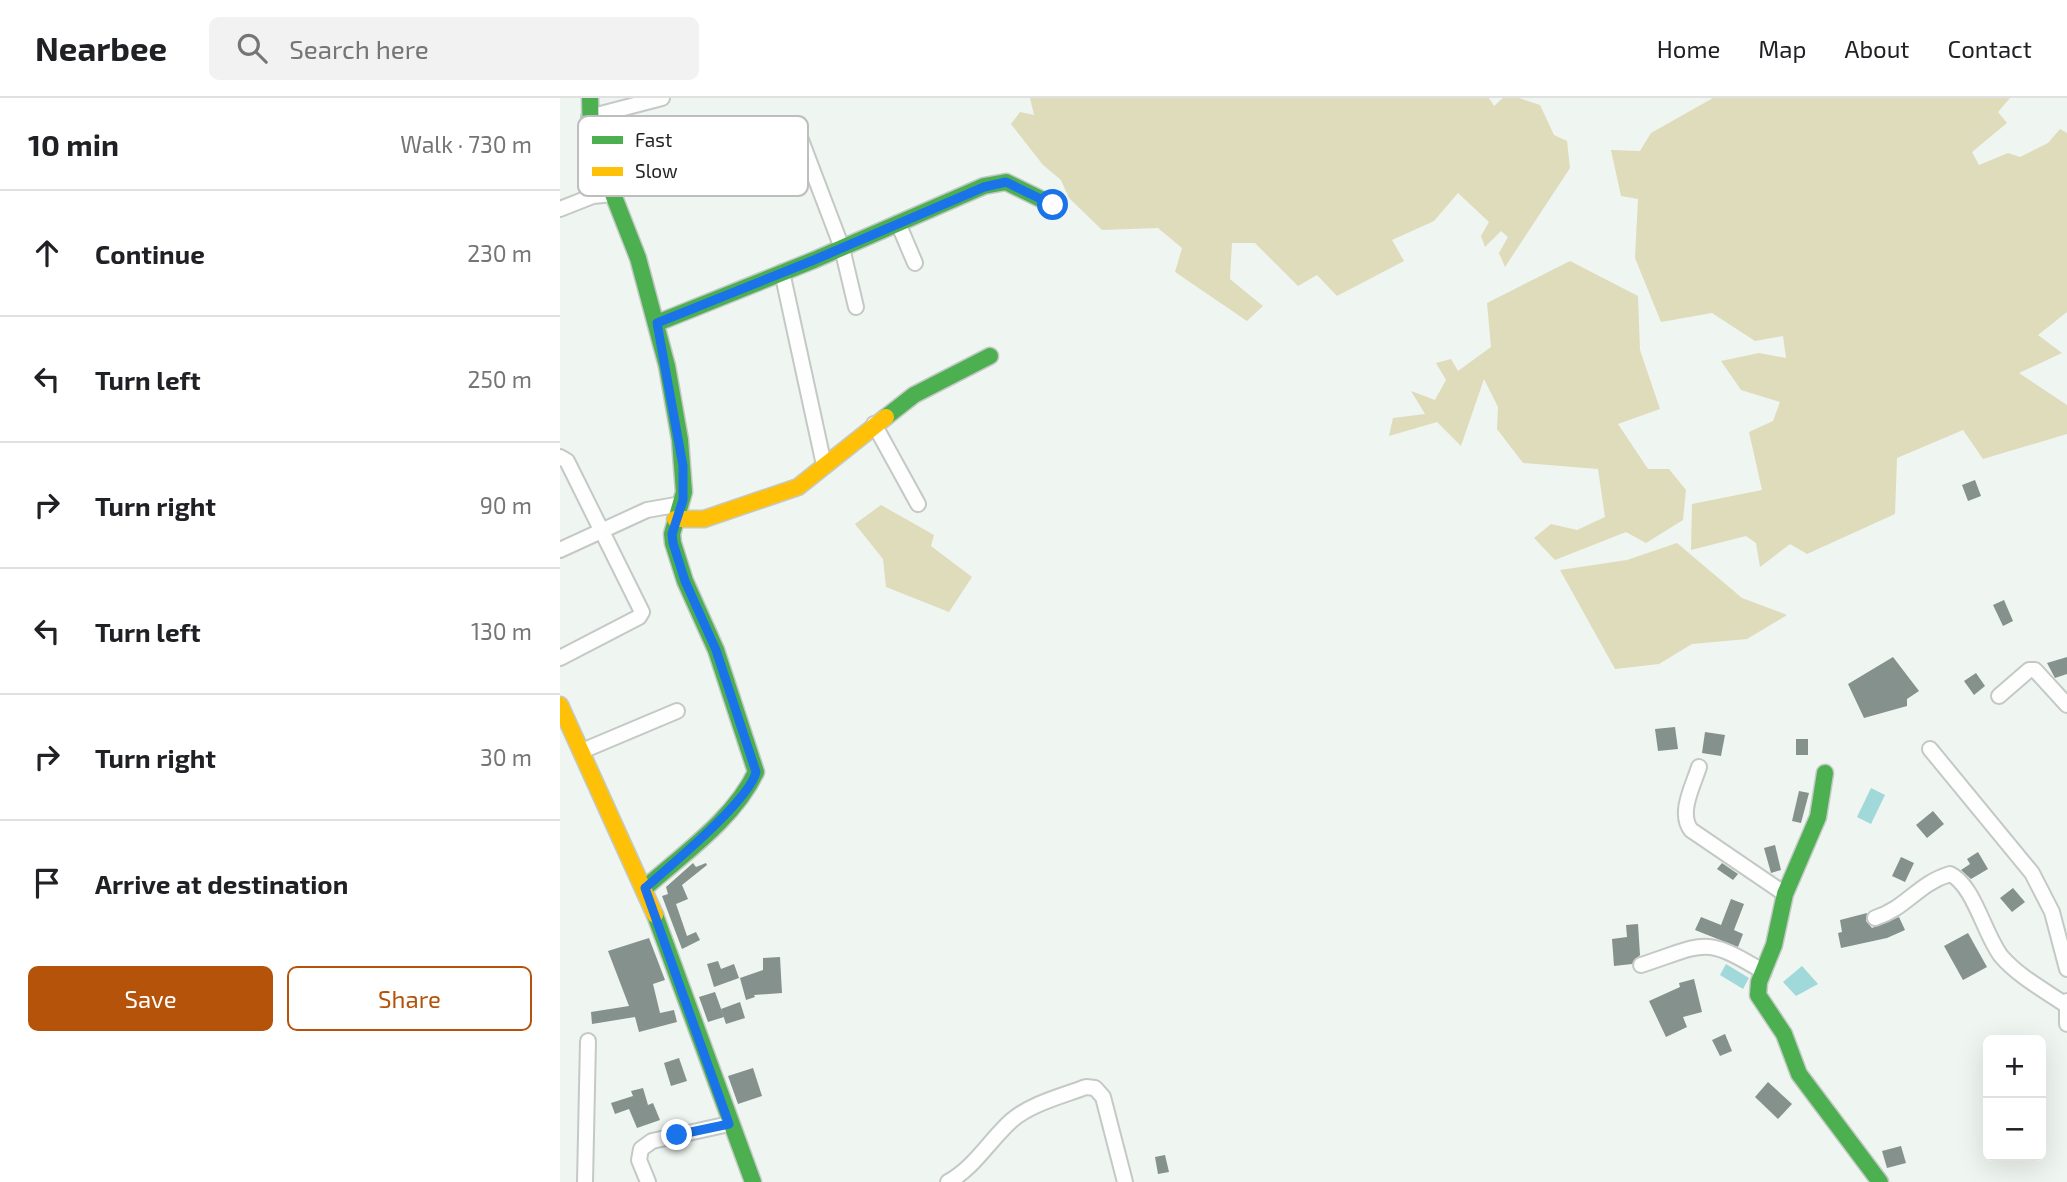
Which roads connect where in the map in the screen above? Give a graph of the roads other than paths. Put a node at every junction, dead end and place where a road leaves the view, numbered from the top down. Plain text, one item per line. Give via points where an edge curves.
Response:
1 (590, 98) edge
2 (662, 98) edge
3 (589, 116) edge
4 (593, 116) edge
5 (808, 158) edge
6 (593, 196) edge
7 (614, 196) edge
8 (1053, 205) dead end
9 (560, 209) edge
10 (898, 223) junction
11 (842, 247) junction
12 (915, 263) dead end
13 (782, 272) junction
14 (856, 307) dead end
15 (657, 323) junction
16 (990, 356) dead end
17 (874, 424) junction
18 (560, 457) edge
19 (824, 465) junction
20 (918, 503) dead end
21 (678, 512) junction
22 (601, 530) junction
23 (560, 550) edge
24 (560, 658) edge
25 (1999, 696) dead end
26 (560, 705) edge
27 (2067, 705) edge
28 (677, 711) dead end
29 (1930, 749) dead end
30 (582, 751) junction
31 (1699, 767) dead end
32 (1825, 773) dead end
33 (645, 888) junction
34 (1785, 894) junction
35 (1875, 918) dead end
36 (1641, 965) dead end
37 (2067, 970) edge
38 (1764, 972) junction
39 (2066, 1003) edge
40 (2067, 1024) edge
41 (588, 1041) dead end
42 (729, 1124) junction
43 (1875, 1180) edge
44 (585, 1182) edge
45 (648, 1182) edge
46 (752, 1182) edge
47 (947, 1182) edge
48 (1125, 1182) edge

1 - 3 street
2 - 4 street
5 - 11 street
6 - 9 street
7 - 15 street
8 - 10 street via 1019,187 998,183
10 - 11 street
10 - 12 street
11 - 13 street
11 - 14 street
13 - 15 street
13 - 19 street
15 - 21 street via 680,440 684,492
16 - 17 street via 939,379
17 - 19 street
17 - 20 street
18 - 22 street via 567,461
19 - 21 street via 782,494 704,519
21 - 22 street via 647,510
21 - 33 street via 672,534 677,559 716,650 756,772 715,824
22 - 23 street
22 - 24 street via 642,612
25 - 27 street via 2029,670 2035,670
26 - 30 street
28 - 30 street
29 - 37 street via 2032,873 2052,912
30 - 33 street
31 - 34 street via 1685,814 1690,830
32 - 34 street via 1818,817
33 - 42 street
34 - 38 street
35 - 39 street via 1899,909 1921,887 1950,874 1957,877 2003,958
36 - 38 street via 1687,949 1715,946
38 - 43 street via 1758,995 1784,1034 1799,1074
39 - 40 street
41 - 44 street
42 - 45 street via 652,1141 641,1149 639,1160
42 - 46 street
47 - 48 street via 971,1164 1012,1119 1086,1087 1095,1088 1102,1097

